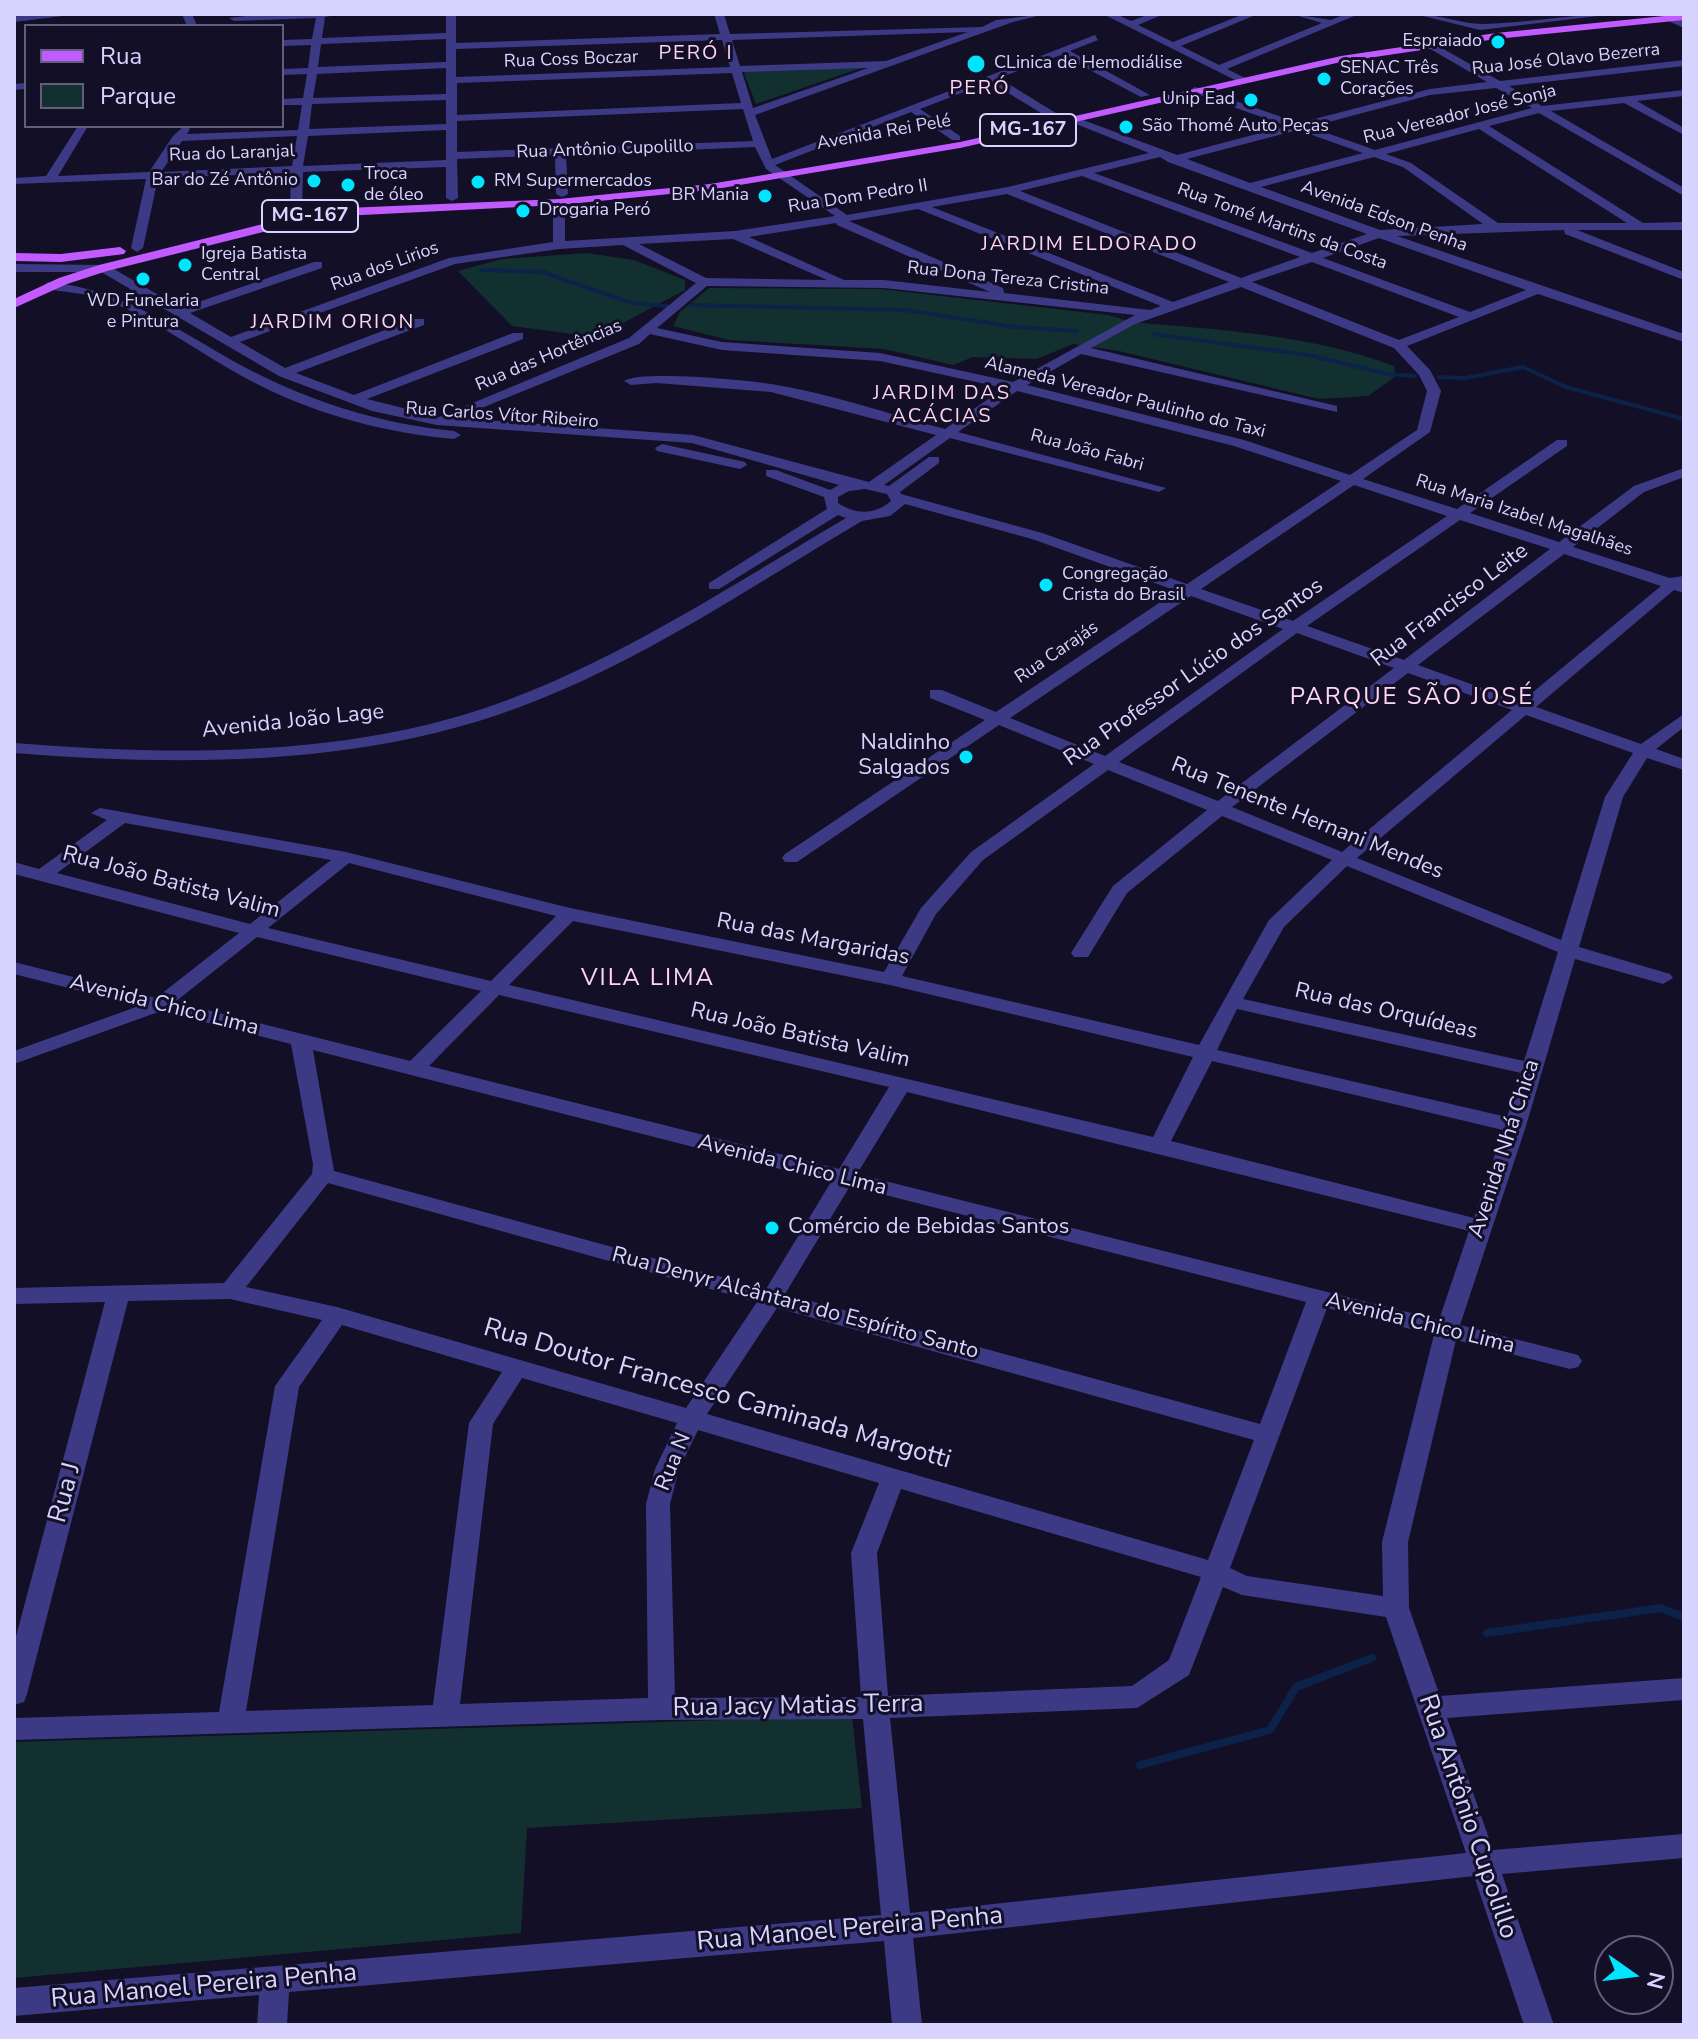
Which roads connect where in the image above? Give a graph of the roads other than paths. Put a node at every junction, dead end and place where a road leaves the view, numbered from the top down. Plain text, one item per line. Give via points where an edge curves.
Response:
1 (75, 14) edge
2 (321, 14) edge
3 (337, 14) edge
4 (451, 14) edge
5 (719, 14) edge
6 (999, 14) edge
7 (1040, 14) edge
8 (1108, 14) edge
9 (1159, 14) edge
10 (1226, 14) edge
11 (1297, 14) edge
12 (1354, 14) edge
13 (1420, 14) edge
14 (1510, 14) edge
15 (1607, 14) edge
16 (1576, 15) edge
17 (238, 16) edge
18 (291, 16) junction
19 (1248, 16) edge
20 (1669, 16) edge
21 (1684, 17) edge
22 (14, 19) edge
23 (1009, 21) junction
24 (1333, 23) junction
25 (282, 24) edge
26 (1130, 25) junction
27 (1684, 25) edge
28 (978, 29) junction
29 (1480, 30) junction
30 (726, 36) junction
31 (1095, 38) dead end
32 (451, 41) junction
33 (317, 42) junction
34 (284, 43) edge
35 (944, 43) junction
36 (1431, 45) junction
37 (1172, 46) junction
38 (1064, 52) junction
39 (1336, 57) junction
40 (1684, 63) edge
41 (884, 64) junction
42 (451, 65) junction
43 (736, 69) junction
44 (1218, 69) junction
45 (312, 71) junction
46 (284, 72) edge
47 (1235, 77) junction
48 (993, 79) junction
49 (451, 80) junction
50 (1496, 83) junction
51 (1195, 90) junction
52 (1684, 93) edge
53 (1145, 95) junction
54 (451, 97) junction
55 (1627, 100) junction
56 (284, 102) edge
57 (307, 102) junction
58 (912, 108) junction
59 (1541, 109) junction
60 (749, 110) junction
61 (1055, 117) junction
62 (1075, 120) junction
63 (451, 122) junction
64 (1298, 126) junction
65 (1483, 127) junction
66 (82, 128) edge
67 (185, 128) edge
68 (1684, 132) edge
69 (302, 133) junction
70 (177, 138) junction
71 (956, 138) junction
72 (759, 144) junction
73 (560, 152) junction
74 (1377, 153) junction
75 (1158, 154) junction
76 (451, 160) junction
77 (1172, 160) junction
78 (297, 169) junction
79 (775, 170) junction
80 (1082, 172) junction
81 (153, 175) junction
82 (51, 178) junction
83 (14, 181) edge
84 (1248, 187) junction
85 (1008, 190) junction
86 (1684, 193) edge
87 (452, 198) junction
88 (560, 198) junction
89 (920, 206) junction
90 (411, 207) junction
91 (292, 208) junction
92 (264, 218) junction
93 (841, 219) junction
94 (1640, 226) junction
95 (1684, 226) edge
96 (1495, 227) junction
97 (1558, 227) junction
98 (1379, 234) junction
99 (735, 235) junction
100 (177, 240) junction
101 (212, 240) junction
102 (628, 243) junction
103 (559, 245) junction
104 (137, 248) junction
105 (14, 257) edge
106 (1317, 258) junction
107 (318, 265) dead end
108 (14, 268) edge
109 (103, 268) junction
110 (1684, 276) edge
111 (704, 282) junction
112 (1246, 282) junction
113 (127, 283) junction
114 (844, 283) junction
115 (50, 286) junction
116 (1536, 290) junction
117 (97, 292) junction
118 (1009, 298) junction
119 (14, 304) edge
120 (1175, 307) junction
121 (178, 313) junction
122 (1155, 313) junction
123 (1469, 316) junction
124 (419, 322) dead end
125 (650, 330) junction
126 (518, 336) dead end
127 (1684, 338) edge
128 (228, 342) junction
129 (1399, 345) junction
130 (1081, 350) junction
131 (284, 373) junction
132 (631, 381) dead end
133 (1022, 388) junction
134 (353, 400) junction
135 (1332, 409) dead end
136 (437, 421) junction
137 (948, 434) junction
138 (963, 438) junction
139 (1562, 443) dead end
140 (1684, 472) edge
141 (1351, 482) junction
142 (856, 485) junction
143 (874, 485) junction
144 (1159, 488) dead end
145 (895, 494) junction
146 (833, 502) junction
147 (881, 514) junction
148 (860, 516) junction
149 (1455, 516) junction
150 (1037, 536) junction
151 (1561, 549) junction
152 (1680, 582) edge
153 (1186, 591) junction
154 (1293, 629) junction
155 (1404, 668) junction
156 (936, 694) dead end
157 (1523, 710) junction
158 (996, 719) junction
159 (1684, 719) edge
160 (14, 734) edge
161 (14, 748) edge
162 (1643, 751) junction
163 (1104, 763) junction
164 (1684, 765) edge
165 (1219, 809) junction
166 (100, 813) dead end
167 (122, 817) junction
168 (346, 857) junction
169 (791, 858) dead end
170 (1343, 860) junction
171 (14, 868) edge
172 (44, 874) junction
173 (569, 914) junction
174 (255, 931) junction
175 (1567, 949) junction
176 (1081, 953) dead end
177 (14, 968) edge
178 (1663, 978) dead end
179 (890, 979) junction
180 (494, 989) junction
181 (1231, 1002) junction
182 (159, 1005) junction
183 (301, 1042) junction
184 (1207, 1053) junction
185 (14, 1058) edge
186 (1531, 1069) junction
187 (413, 1070) junction
188 (901, 1084) junction
189 (1515, 1126) junction
190 (1159, 1145) junction
191 (323, 1175) junction
192 (844, 1179) junction
193 (1482, 1227) junction
194 (230, 1291) junction
195 (119, 1293) junction
196 (14, 1296) edge
197 (772, 1297) junction
198 (1319, 1299) junction
199 (337, 1315) junction
200 (1447, 1331) junction
201 (1570, 1361) dead end
202 (517, 1367) junction
203 (691, 1420) junction
204 (1268, 1435) junction
205 (893, 1478) junction
206 (1216, 1572) junction
207 (1396, 1608) junction
208 (1684, 1689) edge
209 (14, 1694) edge
210 (875, 1708) junction
211 (1430, 1708) junction
212 (662, 1709) junction
213 (445, 1718) junction
214 (231, 1722) junction
215 (14, 1729) edge
216 (1684, 1846) edge
217 (1483, 1863) junction
218 (897, 1927) junction
219 (275, 1982) junction
220 (14, 2002) edge
221 (272, 2025) edge
222 (907, 2025) edge
223 (1539, 2025) edge

1 - 22 street
2 - 3 street
2 - 18 street
2 - 33 street
4 - 32 street
5 - 30 street
6 - 23 street
7 - 23 street
8 - 26 street
9 - 26 street
10 - 19 street
11 - 24 street
12 - 24 street
13 - 29 street
14 - 29 street
15 - 16 street, Avenida Rei Pelé
16 - 29 street, Avenida Rei Pelé
17 - 18 street
18 - 25 street
19 - 37 street
20 - 21 main road, Avenida Rei Pelé / MG-167
20 - 27 street
20 - 29 main road, Avenida Rei Pelé / MG-167
20 - 36 main road, Avenida Rei Pelé / MG-167
23 - 28 street
23 - 35 street
24 - 44 street
26 - 37 street
28 - 30 street
28 - 35 street
29 - 39 main road, Avenida Rei Pelé / MG-167
30 - 32 street
30 - 43 street
31 - 38 street
32 - 33 street
32 - 42 street
33 - 34 street
33 - 45 street
35 - 41 street
36 - 39 main road, Avenida Rei Pelé / MG-167
36 - 50 street
37 - 44 street
38 - 48 street
38 - 53 street
39 - 47 main road, Avenida Rei Pelé / MG-167
40 - 50 street, Rua José Olavo Bezerra
41 - 43 street, Rua Coss Boczar
41 - 60 street
42 - 45 street
42 - 49 street
43 - 49 street, Rua Coss Boczar
43 - 60 street
44 - 47 street
45 - 46 street
45 - 57 street
47 - 51 main road, Avenida Rei Pelé / MG-167
47 - 53 main road, Avenida Rei Pelé / MG-167
48 - 58 street
48 - 61 street
49 - 54 street
50 - 59 street
50 - 64 street, Rua José Olavo Bezerra via 1430,92
51 - 62 main road, Avenida Rei Pelé / MG-167
51 - 64 street
52 - 55 street, Rua Vereador José Sonja
53 - 61 main road, Avenida Rei Pelé / MG-167
54 - 57 street
54 - 63 street
55 - 59 street, Rua Vereador José Sonja
55 - 68 street
56 - 57 street
57 - 69 street
58 - 71 street
58 - 79 street
59 - 65 street, Rua Vereador José Sonja
59 - 86 street
60 - 63 street
60 - 72 street
61 - 71 main road, Avenida Rei Pelé / MG-167
62 - 75 street, Avenida Edson Penha
62 - 79 main road, Avenida Rei Pelé / MG-167 via 960,145
63 - 69 street
63 - 76 street
64 - 74 street
64 - 77 street, Rua José Olavo Bezerra
65 - 74 street, Rua Vereador José Sonja
65 - 94 street
66 - 82 street
67 - 70 street
69 - 70 street
69 - 78 street
70 - 81 street
71 - 79 main road, Avenida Rei Pelé / MG-167
72 - 73 street, Rua Antônio Cupolillo
72 - 79 street
73 - 76 street, Rua Antônio Cupolillo
73 - 88 street
74 - 84 street, Rua Vereador José Sonja
74 - 96 street via 1407,165
75 - 77 street, Avenida Edson Penha
75 - 80 street, Rua Dom Pedro II
76 - 78 street, Rua do Laranjal
76 - 87 street
77 - 84 street, Avenida Edson Penha
78 - 81 street, Rua do Laranjal
78 - 91 street
79 - 88 main road, Avenida Rei Pelé / MG-167 via 661,194
79 - 93 street
80 - 85 street, Rua Dom Pedro II
80 - 106 street, Rua Tomé Martins da Costa
81 - 82 street, Rua do Laranjal
81 - 104 street
82 - 83 street, Rua do Laranjal
84 - 98 street, Avenida Edson Penha
85 - 89 street, Rua Dom Pedro II
85 - 112 street
87 - 88 main road, Avenida Rei Pelé / MG-167
87 - 91 main road, Avenida Rei Pelé / MG-167
88 - 90 main road, Avenida Rei Pelé / MG-167
88 - 103 street
89 - 93 street, Rua Dom Pedro II
89 - 120 street
90 - 92 main road
90 - 101 main road, MG-167 via 323,213
91 - 92 main road
91 - 100 main road
92 - 100 main road
92 - 101 main road
93 - 99 street, Rua Dom Pedro II
93 - 118 street
94 - 95 street
94 - 97 street
96 - 97 street
96 - 98 street
97 - 110 street
98 - 106 street, Rua Dona Tereza Cristina
98 - 116 street, Avenida Edson Penha
99 - 102 street, Rua Dom Pedro II
99 - 114 street
100 - 104 main road
101 - 109 main road, MG-167
102 - 103 street, Rua Dom Pedro II
102 - 111 street, Rua Dona Tereza Cristina
103 - 128 street, Rua dos Lirios via 453,261
104 - 105 main road via 61,258
106 - 112 street, Rua Dona Tereza Cristina
106 - 123 street, Rua Tomé Martins da Costa
107 - 121 street
108 - 109 street
109 - 113 street, Rua Carlos Vítor Ribeiro
109 - 115 main road, MG-167
111 - 114 street, Rua Dona Tereza Cristina
111 - 125 street, Rua das Hortências
112 - 120 street, Rua Dona Tereza Cristina
112 - 129 street
113 - 117 street via 105,285
113 - 121 street, Rua Carlos Vítor Ribeiro
114 - 118 street, Rua Dona Tereza Cristina
115 - 117 street, Rua Carlos Vítor Ribeiro
115 - 119 main road, MG-167
116 - 123 street
116 - 127 street, Avenida Edson Penha
117 - 146 street, Rua Carlos Vítor Ribeiro via 301,399 410,433 669,448 766,471
118 - 122 street, Rua Dona Tereza Cristina
120 - 122 street, Rua Dona Tereza Cristina
121 - 128 street, Rua Carlos Vítor Ribeiro
122 - 130 street via 1130,321
123 - 129 street
124 - 131 street
125 - 133 street, Alameda Vereador Paulinho do Taxi via 722,346 880,357
125 - 136 street, Rua das Hortências via 600,357
126 - 134 street
128 - 131 street, Rua Carlos Vítor Ribeiro
129 - 141 street, Rua Carajás via 1434,391 1423,432
130 - 133 street
130 - 135 street
131 - 134 street, Rua Carlos Vítor Ribeiro
132 - 137 street, Rua João Fabri via 771,388
133 - 137 street
133 - 138 street
133 - 141 street, Alameda Vereador Paulinho do Taxi via 1239,443
134 - 136 street, Rua Carlos Vítor Ribeiro
136 - 142 street, Rua Carlos Vítor Ribeiro via 693,439
137 - 138 street, Rua João Fabri
137 - 143 street
138 - 144 street, Rua João Fabri
138 - 145 street
139 - 149 street, Rua Professor Lúcio dos Santos
140 - 151 street, Rua Francisco Leite via 1639,489
141 - 149 street, Rua Maria Izabel Magalhães
141 - 153 street, Rua Carajás
142 - 143 street
142 - 146 street, Avenida João Lage
143 - 145 street
145 - 147 street via 896,507
145 - 150 street
146 - 148 street, Rua Carlos Vítor Ribeiro
146 - 160 street, Avenida João Lage via 613,645 499,700 347,728 169,745
147 - 148 street
147 - 150 street
148 - 161 street, Avenida João Lage via 602,666 509,706 440,726 326,745 165,756
149 - 151 street, Rua Maria Izabel Magalhães
149 - 154 street, Rua Professor Lúcio dos Santos
150 - 153 street
151 - 152 street, Rua Maria Izabel Magalhães
151 - 155 street, Rua Francisco Leite
152 - 157 street
153 - 154 street
153 - 158 street, Rua Carajás
154 - 155 street
154 - 163 street, Rua Professor Lúcio dos Santos
155 - 157 street
155 - 165 street, Rua Francisco Leite
156 - 158 street, Rua Tenente Hernani Mendes
157 - 162 street
157 - 170 street
158 - 163 street, Rua Tenente Hernani Mendes
158 - 169 street, Rua Carajás
159 - 162 street, Avenida Nhá Chica
162 - 164 street
162 - 175 street, Avenida Nhá Chica via 1614,797
163 - 165 street, Rua Tenente Hernani Mendes
163 - 179 street, Rua Professor Lúcio dos Santos via 977,856 928,912
165 - 170 street, Rua Tenente Hernani Mendes
165 - 176 street, Rua Francisco Leite via 1120,890
166 - 167 street, Rua das Margaridas
167 - 168 street, Rua das Margaridas
167 - 172 street
168 - 173 street, Rua das Margaridas
168 - 174 street
170 - 175 street, Rua Tenente Hernani Mendes
170 - 181 street via 1276,924
171 - 172 street, Rua João Batista Valim
172 - 174 street, Rua João Batista Valim
173 - 179 street, Rua das Margaridas
173 - 180 street
174 - 180 street, Rua João Batista Valim
174 - 182 street
175 - 178 street, Rua Tenente Hernani Mendes
175 - 186 street, Avenida Nhá Chica
177 - 182 street, Avenida Chico Lima
179 - 184 street, Rua das Margaridas
180 - 187 street
180 - 188 street, Rua João Batista Valim
181 - 184 street
181 - 186 street, Rua das Orquídeas
182 - 183 street, Avenida Chico Lima
182 - 185 street
183 - 187 street, Avenida Chico Lima
183 - 191 street
184 - 189 street, Rua das Margaridas
184 - 190 street
186 - 189 street, Avenida Nhá Chica
187 - 192 street, Avenida Chico Lima
188 - 190 street, Rua João Batista Valim
188 - 192 street, Rua N
189 - 193 street, Avenida Nhá Chica
190 - 193 street, Rua João Batista Valim
191 - 194 street
191 - 197 street, Rua Denyr Alcântara do Espírito Santo
192 - 197 street, Rua N
192 - 198 street, Avenida Chico Lima
193 - 200 street, Avenida Nhá Chica
194 - 195 street, Rua Doutor Francesco Caminada Margotti
194 - 199 street, Rua Doutor Francesco Caminada Margotti
195 - 196 street, Rua Doutor Francesco Caminada Margotti
195 - 209 street, Rua J
197 - 203 street, Rua N
197 - 204 street, Rua Denyr Alcântara do Espírito Santo
198 - 200 street, Avenida Chico Lima
198 - 204 street, Rua Jacy Matias Terra
199 - 202 street, Rua Doutor Francesco Caminada Margotti
199 - 214 street via 287,1386
200 - 201 street, Avenida Chico Lima
200 - 207 street, Avenida Nhá Chica via 1395,1542
202 - 203 street, Rua Doutor Francesco Caminada Margotti
202 - 213 street via 481,1423
203 - 205 street, Rua Doutor Francesco Caminada Margotti
203 - 212 street, Rua N via 667,1469 658,1504
204 - 206 street, Rua Jacy Matias Terra
205 - 206 street, Rua Doutor Francesco Caminada Margotti
205 - 210 street via 864,1553
206 - 207 street, Rua Doutor Francesco Caminada Margotti via 1242,1585
206 - 210 street, Rua Jacy Matias Terra via 1180,1667 1137,1697
207 - 211 street, Rua Antônio Cupolillo
208 - 211 street
210 - 212 street, Rua Jacy Matias Terra
210 - 218 street
211 - 217 street, Rua Antônio Cupolillo
212 - 213 street, Rua Jacy Matias Terra
213 - 214 street, Rua Jacy Matias Terra
214 - 215 street, Rua Jacy Matias Terra
216 - 217 street, Rua Manoel Pereira Penha
217 - 218 street, Rua Manoel Pereira Penha
217 - 223 street, Rua Antônio Cupolillo
218 - 219 street, Rua Manoel Pereira Penha
218 - 222 street
219 - 220 street, Rua Manoel Pereira Penha
219 - 221 street

